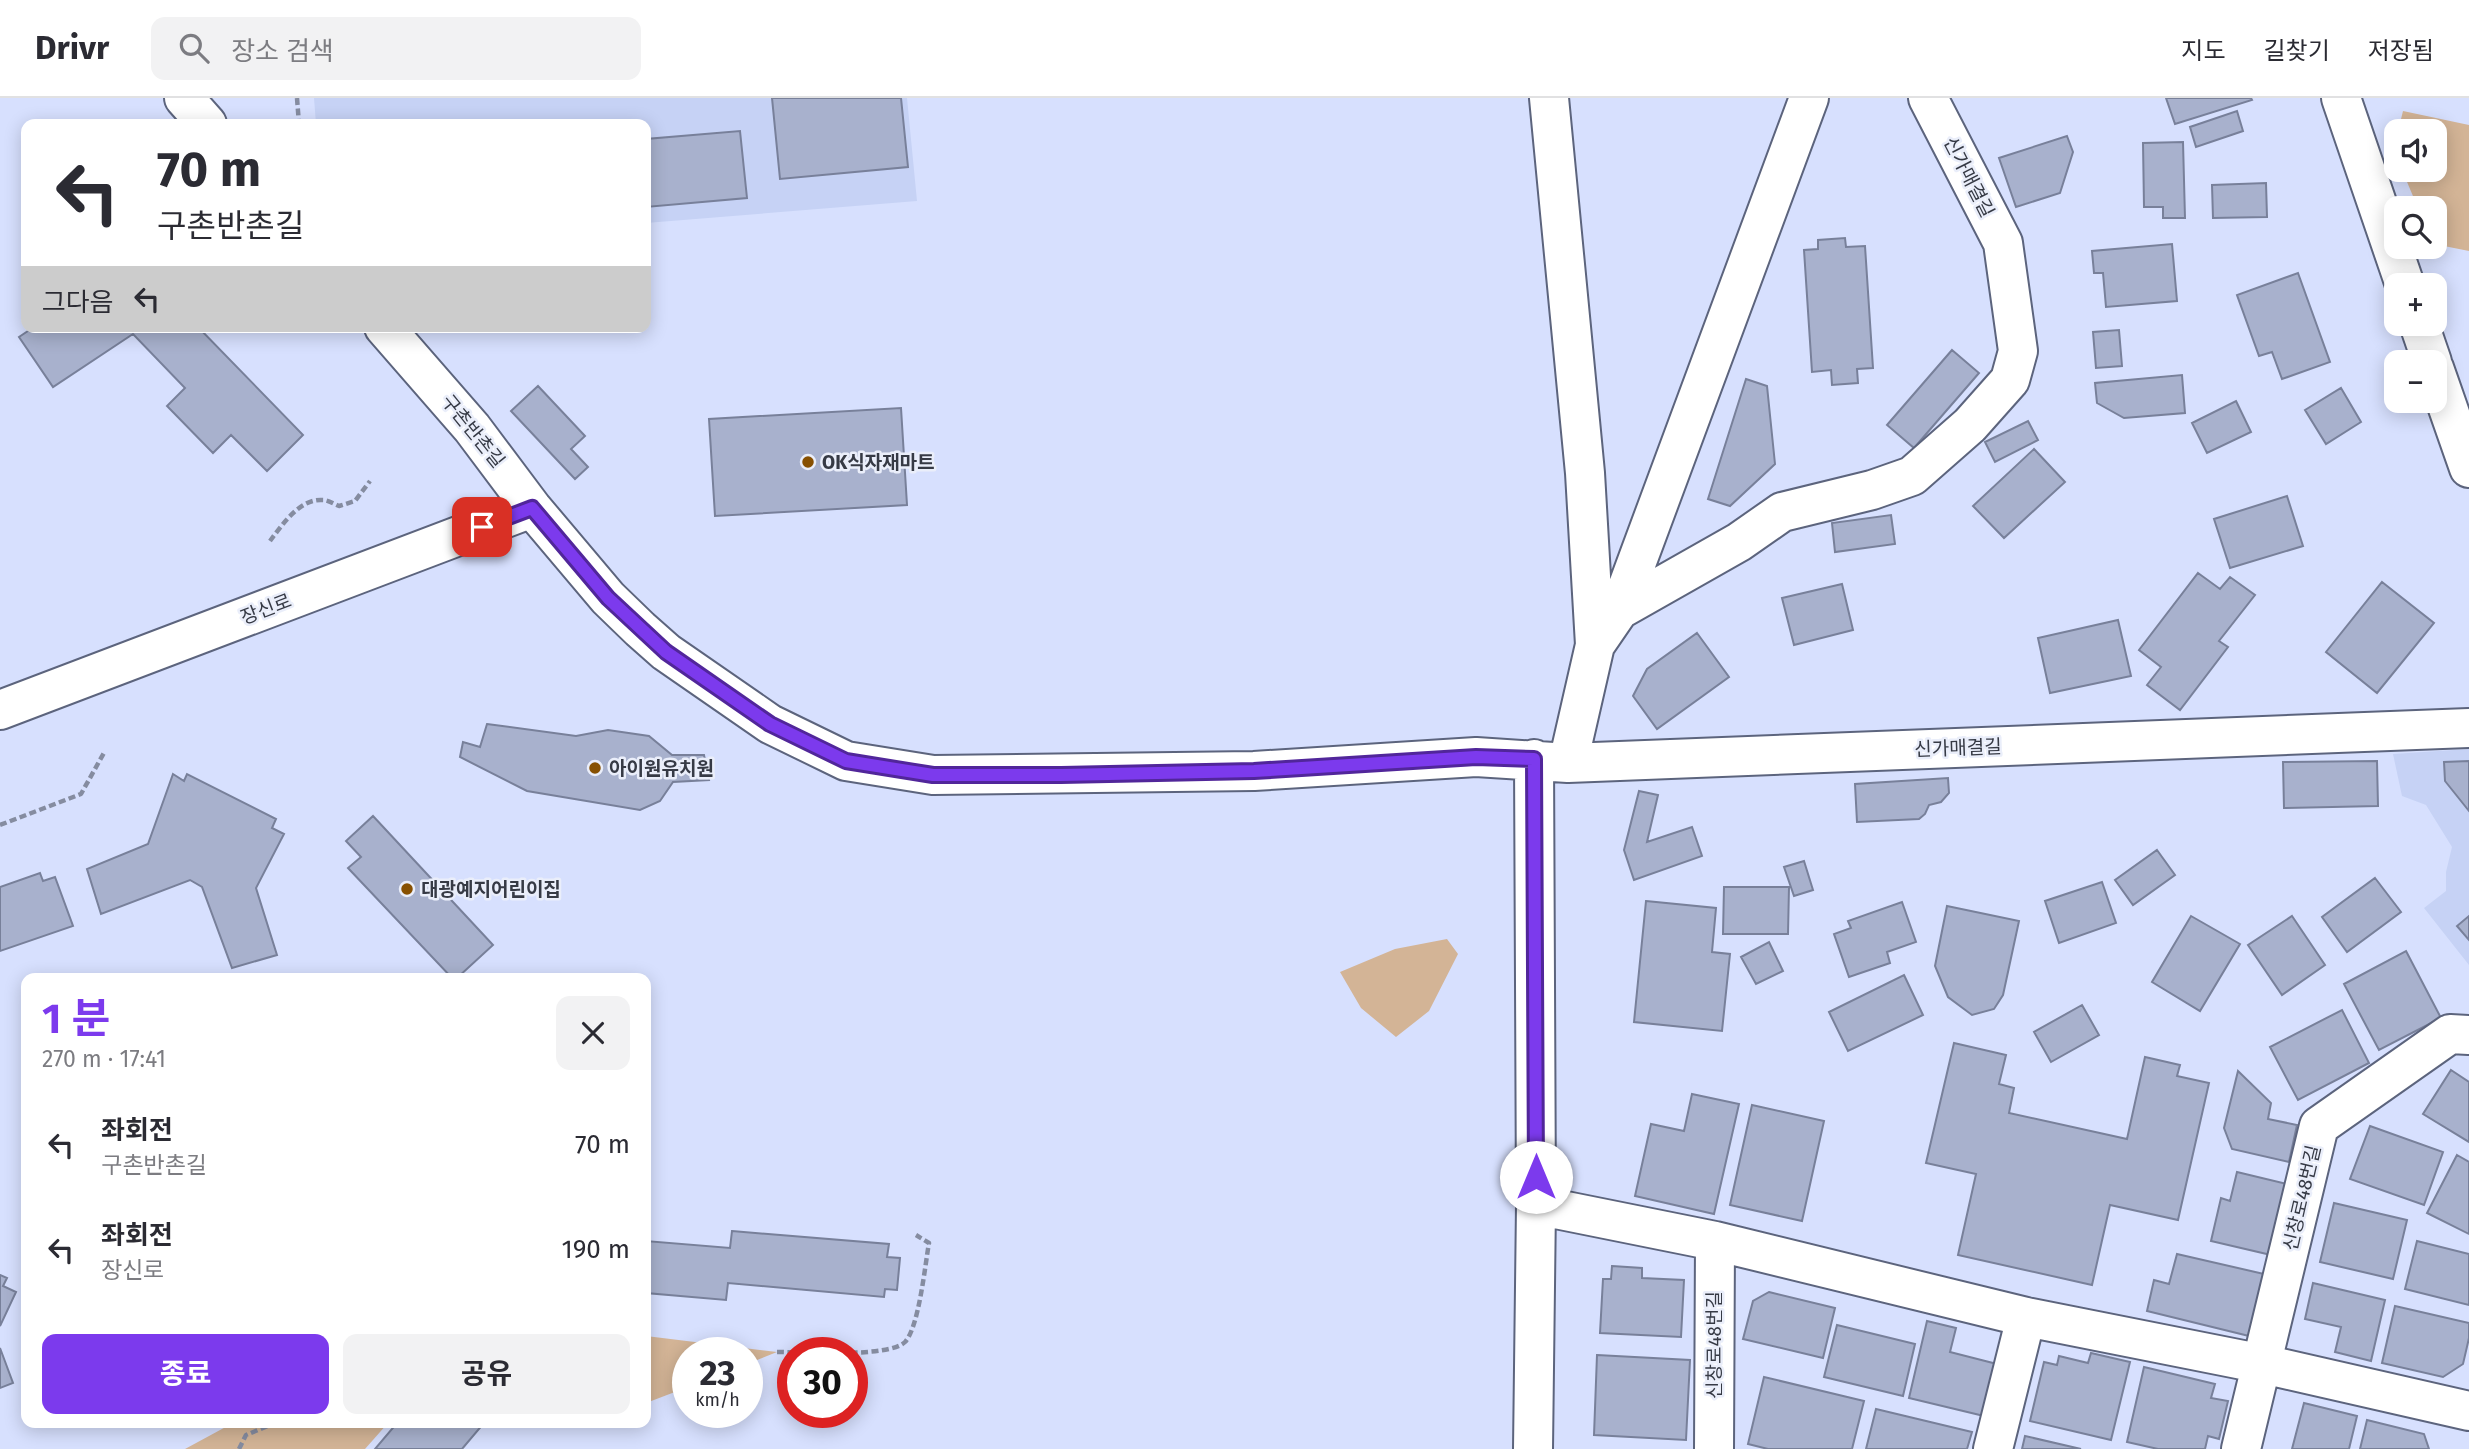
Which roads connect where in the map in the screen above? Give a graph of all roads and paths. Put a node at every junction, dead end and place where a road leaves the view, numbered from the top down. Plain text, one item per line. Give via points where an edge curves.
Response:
1 (184, 98) edge
2 (297, 98) edge
3 (1549, 98) edge
4 (1809, 98) edge
5 (1928, 98) edge
6 (2341, 98) edge
7 (203, 119) edge
8 (299, 119) edge
9 (2401, 273) edge
10 (389, 333) edge
11 (2447, 405) edge
12 (2469, 468) edge
13 (370, 481) dead end
14 (532, 508) junction
15 (270, 541) dead end
16 (1619, 610) junction
17 (1595, 645) junction
18 (0, 710) edge
19 (2469, 728) edge
20 (105, 751) dead end
21 (1551, 761) junction
22 (0, 825) edge
23 (2469, 1035) edge
24 (1536, 1205) junction
25 (916, 1235) dead end
26 (1715, 1241) junction
27 (2025, 1317) junction
28 (868, 1352) edge
29 (2263, 1364) junction
30 (2469, 1411) edge
31 (263, 1428) edge
32 (239, 1449) edge
33 (1533, 1449) edge
34 (1714, 1449) edge
35 (1993, 1449) edge
36 (2241, 1449) edge

1 - 7 street
2 - 8 path
3 - 17 street, 신가매결길 via 1585,474
4 - 16 street, 신가매결길
5 - 16 street, 신가매결길 via 2003,243 2018,351 2010,380 1970,425 1912,477 1782,512 1739,542
6 - 9 street
10 - 14 street, 구촌반촌길 via 472,428
11 - 12 street
13 - 15 path via 355,501 339,506 322,500 307,504 289,517
14 - 18 street, 장신로
14 - 21 street, 구촌반촌길 via 608,598 666,652 770,724 846,761 933,775 1254,771 1476,757
16 - 17 street, 신가매결길
17 - 21 street, 신가매결길
19 - 21 street, 신가매결길
20 - 22 path via 81,794
21 - 24 street
23 - 29 street, 신창로48번길 via 2450,1034 2319,1126
24 - 26 street
24 - 33 street
25 - 28 path via 929,1243 915,1324 904,1343 883,1352
26 - 27 street
26 - 34 street, 신창로48번길
27 - 29 street
27 - 35 street
29 - 30 street
29 - 36 street, 신창로48번길
31 - 32 path via 246,1435

